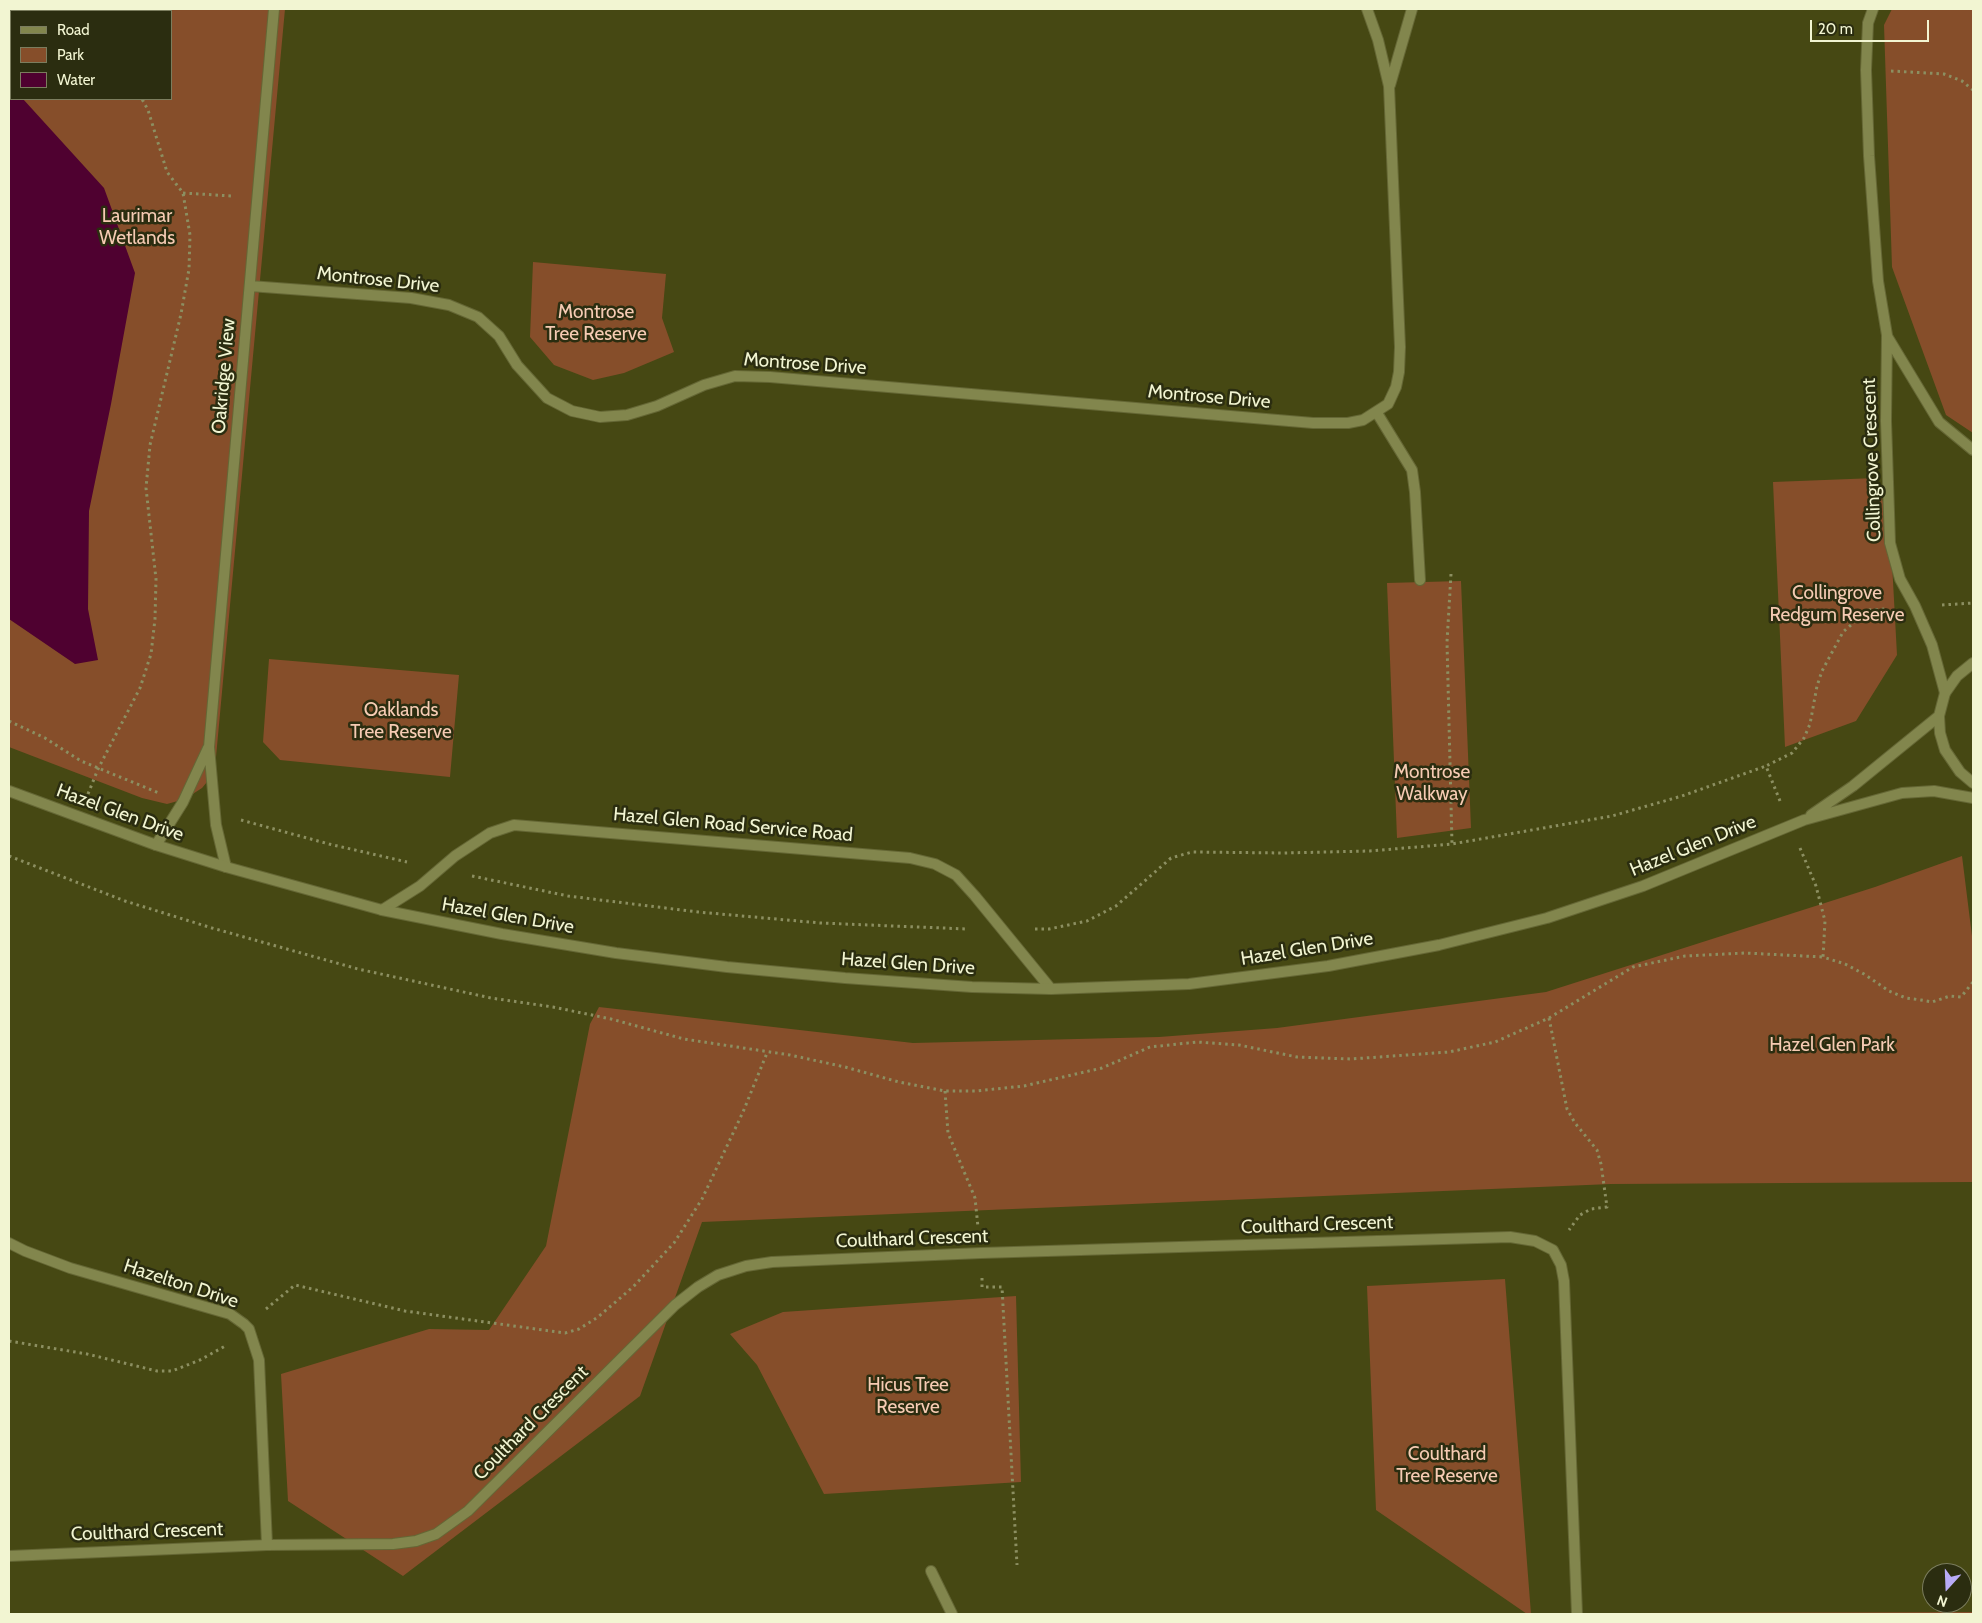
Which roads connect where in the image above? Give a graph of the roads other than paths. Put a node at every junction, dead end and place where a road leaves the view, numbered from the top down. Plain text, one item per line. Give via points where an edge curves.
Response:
1 (274, 9) edge
2 (1367, 9) edge
3 (1412, 9) edge
4 (1869, 10) edge
5 (1390, 86) junction
6 (250, 286) junction
7 (1887, 335) junction
8 (1377, 413) junction
9 (1973, 450) edge
10 (1420, 580) dead end
11 (1973, 663) edge
12 (1945, 693) junction
13 (1939, 716) junction
14 (209, 747) junction
15 (1973, 783) edge
16 (9, 791) edge
17 (1973, 798) edge
18 (1804, 820) junction
19 (156, 846) junction
20 (226, 868) junction
21 (382, 910) junction
22 (1051, 989) junction
23 (9, 1243) edge
24 (267, 1545) junction
25 (9, 1556) edge
26 (931, 1570) dead end
27 (952, 1614) edge
28 (1577, 1614) edge

1 - 6 street, Oakridge View
2 - 5 street, Montrose Drive
3 - 5 street, Montrose Drive
4 - 7 street, Collingrove Crescent via 1866,70 1869,156 1878,281
5 - 8 street, Montrose Drive via 1400,347 1396,387 1388,404
6 - 8 street, Montrose Drive via 411,298 449,305 478,317 499,336 518,365 547,398 572,411 600,417 627,415 657,406 704,385 735,376 1313,423 1348,423
6 - 14 street, Oakridge View
7 - 9 street, Collingrove Crescent via 1938,422
7 - 12 street, Collingrove Crescent via 1890,543 1900,579 1932,644
8 - 10 street via 1412,470
11 - 12 street via 1957,676
12 - 13 street
13 - 15 street via 1945,750 1960,772
13 - 18 street, Hazel Glen Drive via 1853,786
14 - 19 street via 183,802
14 - 20 street via 216,824
16 - 19 street, Hazel Glen Drive
17 - 18 street, Hazel Glen Drive via 1934,791 1902,793
18 - 22 street, Hazel Glen Drive via 1643,886 1547,918 1439,945 1328,966 1189,984
19 - 20 street, Hazel Glen Drive
20 - 21 street, Hazel Glen Drive
21 - 22 street, Hazel Glen Drive via 607,952 727,967 962,986
21 - 22 street, Hazel Glen Road Service Road via 420,886 455,856 490,833 514,825 910,858 935,864 956,875
23 - 24 street, Hazelton Drive via 70,1268 230,1314 249,1329 259,1360
24 - 25 street, Coulthard Crescent
24 - 28 street, Coulthard Crescent via 393,1544 436,1534 468,1511 675,1305 718,1276 746,1266 772,1262 981,1253 1510,1236 1535,1241 1553,1250 1561,1264
26 - 27 street

